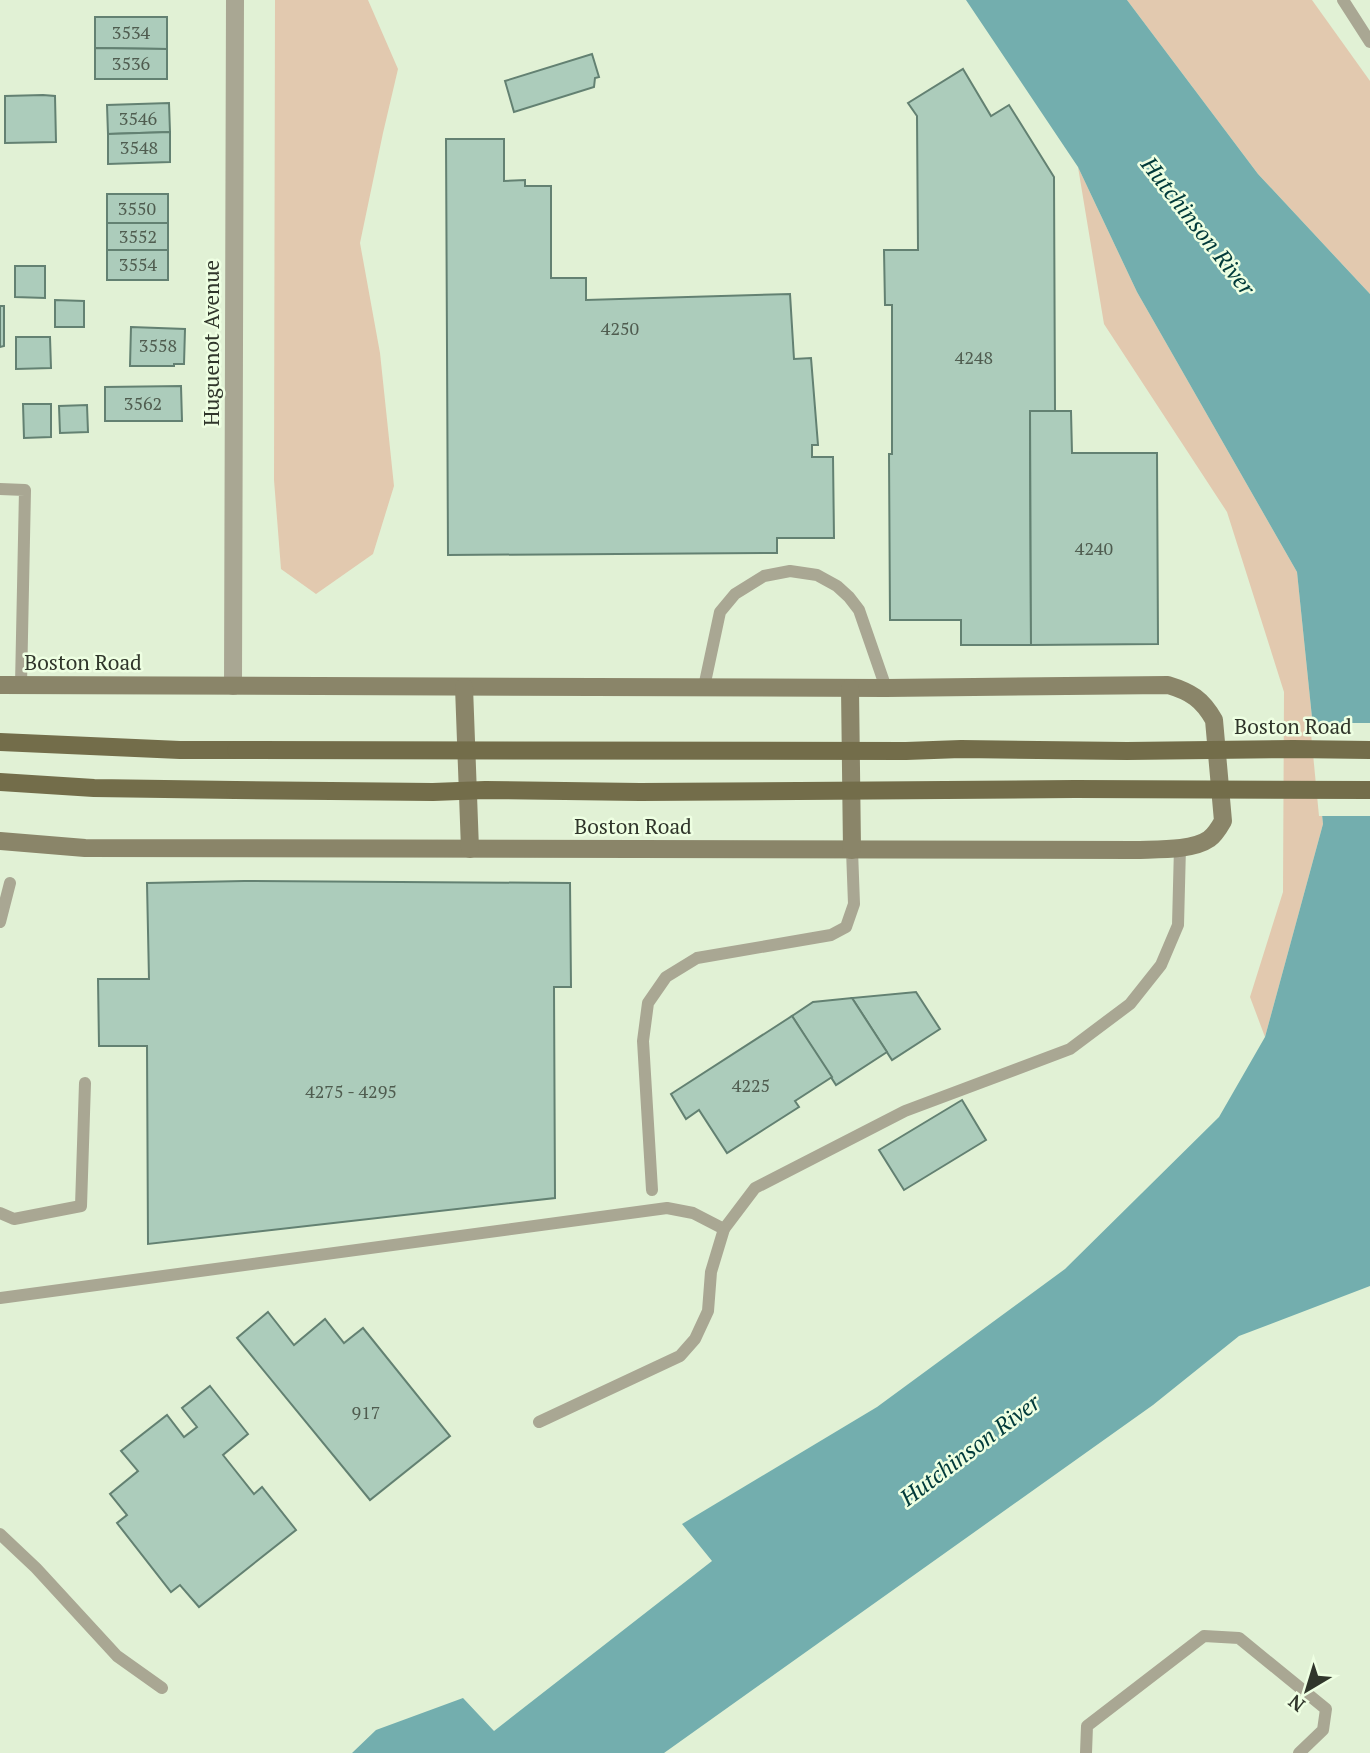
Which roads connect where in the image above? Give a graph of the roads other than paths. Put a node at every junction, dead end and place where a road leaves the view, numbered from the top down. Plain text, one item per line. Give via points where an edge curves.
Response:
1 (235, 0) edge
2 (1343, 0) edge
3 (1370, 42) edge
4 (0, 489) edge
5 (0, 685) edge
6 (21, 685) junction
7 (233, 686) junction
8 (464, 687) junction
9 (704, 687) junction
10 (849, 688) junction
11 (886, 688) junction
12 (0, 742) edge
13 (1370, 750) edge
14 (0, 782) edge
15 (1370, 790) edge
16 (0, 841) edge
17 (1180, 847) junction
18 (470, 849) junction
19 (852, 850) junction
20 (10, 883) dead end
21 (0, 922) edge
22 (85, 1083) dead end
23 (652, 1190) dead end
24 (0, 1213) edge
25 (724, 1229) junction
26 (0, 1298) edge
27 (539, 1422) dead end
28 (0, 1534) edge
29 (162, 1688) dead end
30 (1086, 1753) edge
31 (1299, 1753) edge

1 - 7 street, Huguenot Avenue
2 - 3 lane
4 - 6 lane via 25,490
5 - 6 street, Boston Road
6 - 7 street, Boston Road
7 - 8 street, Boston Road
8 - 9 street, Boston Road
8 - 18 street
9 - 10 street, Boston Road
9 - 11 lane via 720,612 735,594 764,576 790,571 817,575 849,597 859,610
10 - 11 street, Boston Road
10 - 19 street
11 - 17 street, Boston Road via 1168,685 1184,690 1206,706 1214,720 1223,821 1210,839
12 - 13 main road, Boston Road, bridge via 180,750
14 - 15 main road, Boston Road, bridge via 235,790
16 - 18 street, Boston Road via 85,848
17 - 19 street, Boston Road
17 - 25 lane via 1178,925 1161,965 1130,1004 1070,1049 905,1111 755,1188
18 - 19 street, Boston Road
19 - 23 lane via 854,904 846,927 822,937 697,958 666,977 648,1003 643,1041
20 - 21 lane
22 - 24 lane via 81,1206 14,1219
25 - 26 lane via 693,1213 667,1208
25 - 27 lane via 711,1272 708,1311 695,1339 680,1356
28 - 29 lane via 117,1656
30 - 31 lane via 1087,1726 1205,1636 1239,1638 1326,1709 1323,1730

